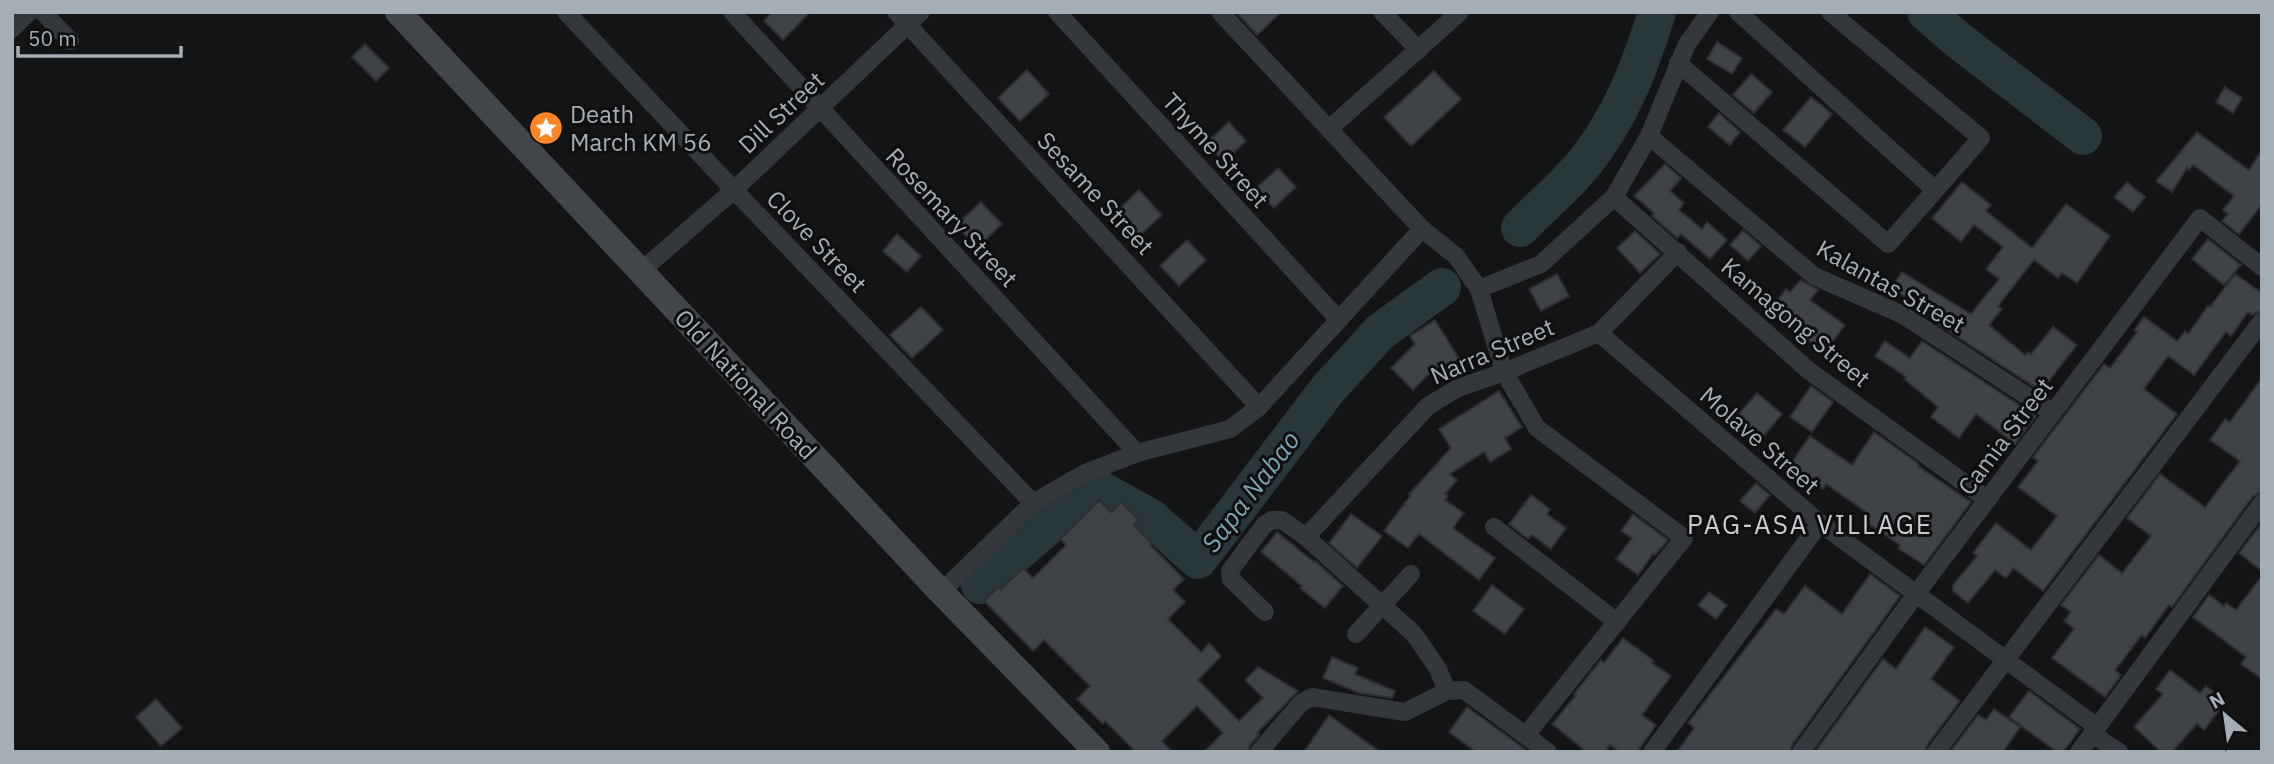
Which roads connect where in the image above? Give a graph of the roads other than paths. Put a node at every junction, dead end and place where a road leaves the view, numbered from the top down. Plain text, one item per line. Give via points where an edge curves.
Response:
1 (29, 12) edge
2 (43, 12) edge
3 (398, 12) edge
4 (566, 12) edge
5 (732, 12) edge
6 (922, 12) edge
7 (1057, 12) edge
8 (1220, 12) edge
9 (1382, 12) edge
10 (1460, 12) edge
11 (1710, 12) edge
12 (1738, 12) edge
13 (1830, 12) edge
14 (902, 19) edge
15 (12, 29) edge
16 (70, 41) dead end
17 (1419, 50) junction
18 (1678, 63) junction
19 (820, 109) junction
20 (1329, 129) junction
21 (1649, 136) junction
22 (734, 190) junction
23 (1935, 190) junction
24 (1614, 197) junction
25 (1422, 229) junction
26 (1678, 252) junction
27 (2262, 267) edge
28 (640, 272) junction
29 (1479, 289) junction
30 (1339, 320) junction
31 (2262, 321) edge
32 (1599, 333) junction
33 (1504, 372) junction
34 (1259, 407) junction
35 (2053, 413) junction
36 (1137, 453) junction
37 (1988, 500) junction
38 (1033, 503) junction
39 (2262, 503) edge
40 (1820, 523) junction
41 (1494, 527) dead end
42 (1306, 537) junction
43 (1411, 574) dead end
44 (941, 592) junction
45 (1916, 594) junction
46 (1382, 606) junction
47 (1265, 612) dead end
48 (1617, 622) junction
49 (1356, 634) dead end
50 (2006, 659) junction
51 (1447, 691) junction
52 (2095, 730) junction
53 (1526, 735) junction
54 (1097, 752) edge
55 (1259, 752) edge
56 (1548, 752) edge
57 (1653, 752) edge
58 (1801, 752) edge
59 (1936, 752) edge
60 (2079, 752) edge
61 (2119, 752) edge

1 - 15 street
2 - 16 street
3 - 28 main road, Old National Road
4 - 22 street, Clove Street
5 - 19 street, Rosemary Street
6 - 14 street, Dill Street
7 - 30 street, Thyme Street
8 - 20 street
9 - 17 street
10 - 17 street
11 - 18 street
12 - 23 street
13 - 23 street via 1981,138
14 - 19 street, Dill Street
14 - 34 street, Sesame Street
17 - 20 street
18 - 21 street
18 - 23 street via 1888,244
19 - 22 street, Dill Street
19 - 36 street, Rosemary Street
20 - 25 street
21 - 24 street
21 - 35 street, Kalantas Street via 1814,276 1903,315
22 - 28 street, Dill Street
22 - 38 street, Clove Street
24 - 26 street, Kamagong Street
24 - 29 street via 1541,264
25 - 29 street via 1456,256
25 - 30 street
26 - 32 street, Narra Street
26 - 37 street, Kamagong Street via 1808,370
27 - 35 street, Camia Street via 2200,218
28 - 44 main road, Old National Road
29 - 33 street
30 - 34 street
31 - 50 street
32 - 33 street, Narra Street
32 - 40 street, Molave Street
33 - 42 street, Narra Street via 1458,388 1428,406
33 - 48 street via 1537,428 1684,538
34 - 36 street via 1230,429
35 - 37 street, Camia Street
36 - 38 street via 1083,474
37 - 45 street, Camia Street
38 - 44 street
39 - 52 street
40 - 45 street, Molave Street
40 - 57 street
41 - 48 street
42 - 46 street
42 - 47 street via 1282,520 1272,520 1230,571 1231,579
43 - 46 street
44 - 54 main road, Old National Road
45 - 50 street, Molave Street
45 - 58 street, Camia Street
46 - 49 street
46 - 51 street via 1414,634
48 - 53 street
50 - 52 street, Molave Street
50 - 59 street
51 - 53 street via 1464,690
51 - 55 street via 1405,712 1312,697 1301,703
52 - 60 street
52 - 61 street, Molave Street
53 - 56 street

